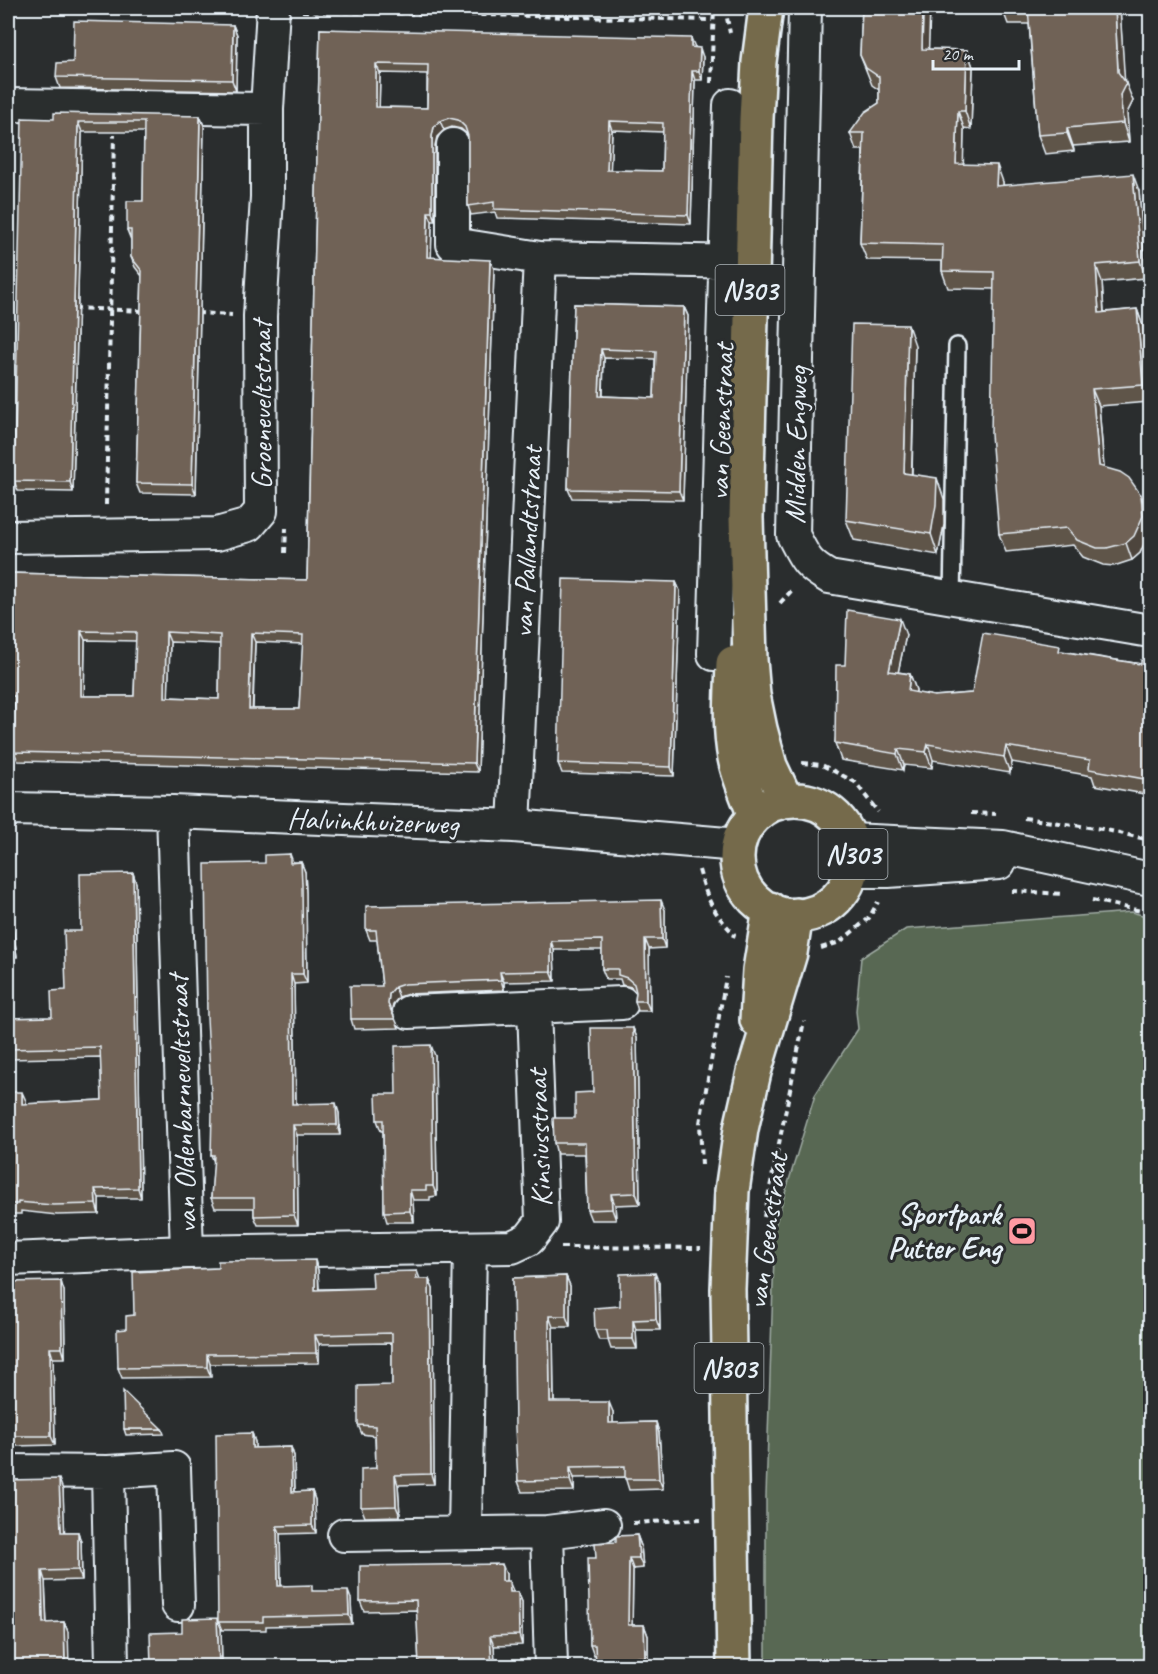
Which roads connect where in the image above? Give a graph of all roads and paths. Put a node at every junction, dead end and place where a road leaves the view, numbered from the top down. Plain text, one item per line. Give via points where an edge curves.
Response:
1 (90, 8) edge
2 (150, 8) edge
3 (714, 8) edge
4 (754, 8) edge
5 (766, 8) edge
6 (805, 8) edge
7 (203, 9) edge
8 (272, 9) edge
9 (712, 20) junction
10 (759, 62) junction
11 (8, 105) edge
12 (115, 107) junction
13 (267, 109) junction
14 (729, 111) joint
15 (453, 145) dead end
16 (540, 258) junction
17 (738, 262) junction
18 (8, 305) edge
19 (31, 306) edge
20 (65, 308) edge
21 (112, 310) junction
22 (146, 311) edge
23 (192, 313) edge
24 (261, 316) junction
25 (957, 346) dead end
26 (746, 518) junction
27 (105, 536) junction
28 (8, 537) edge
29 (812, 567) junction
30 (952, 597) junction
31 (779, 604) dead end
32 (1150, 631) edge
33 (714, 654) dead end
34 (786, 801) junction
35 (8, 809) edge
36 (172, 812) junction
37 (755, 816) junction
38 (514, 826) junction
39 (738, 845) junction
40 (851, 856) junction
41 (1150, 879) edge
42 (1002, 890) dead end
43 (1073, 896) dead end
44 (1084, 898) dead end
45 (888, 902) dead end
46 (783, 912) junction
47 (1150, 914) edge
48 (817, 949) dead end
49 (622, 1003) dead end
50 (534, 1008) junction
51 (409, 1012) dead end
52 (806, 1015) dead end
53 (763, 1221) dead end
54 (559, 1247) dead end
55 (470, 1248) junction
56 (701, 1248) dead end
57 (187, 1252) junction
58 (8, 1259) edge
59 (8, 1471) edge
60 (108, 1472) junction
61 (710, 1518) dead end
62 (604, 1525) joint
63 (465, 1532) junction
64 (547, 1532) junction
65 (344, 1535) dead end
66 (178, 1605) dead end
67 (112, 1666) edge
68 (551, 1666) edge
69 (734, 1666) edge

1 - 2 path
2 - 7 path
3 - 9 path
4 - 10 main road, van Geenstraat / N303
5 - 10 main road, van Geenstraat / N303
6 - 29 street, Midden Engweg via 793,535
7 - 8 path
8 - 9 path
8 - 13 street, Groeneveltstraat
9 - 14 path via 711,99
10 - 17 main road, van Geenstraat / N303
11 - 12 street
12 - 13 street
12 - 21 path
13 - 24 street, Groeneveltstraat
14 - 17 street, van Geenstraat
15 - 16 street via 453,244
16 - 17 street
16 - 38 street, van Pallandtstraat
17 - 26 main road, van Geenstraat / N303
17 - 33 street, van Geenstraat
18 - 19 path
20 - 21 path
21 - 22 path
21 - 27 path
23 - 24 path
24 - 27 street, Groeneveltstraat via 261,511 249,525 217,534
25 - 30 lane
26 - 34 main road, van Geenstraat / N303 via 753,695 770,766
26 - 37 main road, van Geenstraat / N303 via 736,594 731,725 735,756
27 - 28 street, Groeneveltstraat
29 - 30 street, Midden Engweg via 830,577
29 - 31 path
30 - 32 street, Midden Engweg
34 - 37 main road, N303
34 - 40 main road, N303 via 808,801 834,815
35 - 36 street, Halvinkhuizerweg
36 - 38 street, Halvinkhuizerweg
36 - 57 street, van Oldenbarneveltstraat
37 - 39 main road
38 - 39 street, Halvinkhuizerweg
39 - 46 main road via 738,868 746,889 762,905
40 - 41 street via 888,871 1060,860
40 - 46 main road, N303 via 843,892 826,908 816,913
42 - 43 path
44 - 47 path
45 - 48 path via 877,904 869,918 840,942
46 - 69 main road, van Geenstraat / N303 via 759,970 754,1072 732,1191 728,1289
49 - 50 street
50 - 51 street
50 - 55 street, Kinsiusstraat via 542,1222 529,1239 512,1247
52 - 53 path, van Geenstraat
54 - 56 path
55 - 57 street, Kinsiusstraat
55 - 63 street
57 - 58 street, van Oldenbarneveltstraat
59 - 60 street
60 - 66 street via 174,1468
60 - 67 street
61 - 62 path
62 - 64 street
63 - 64 street
63 - 65 street
64 - 68 street

